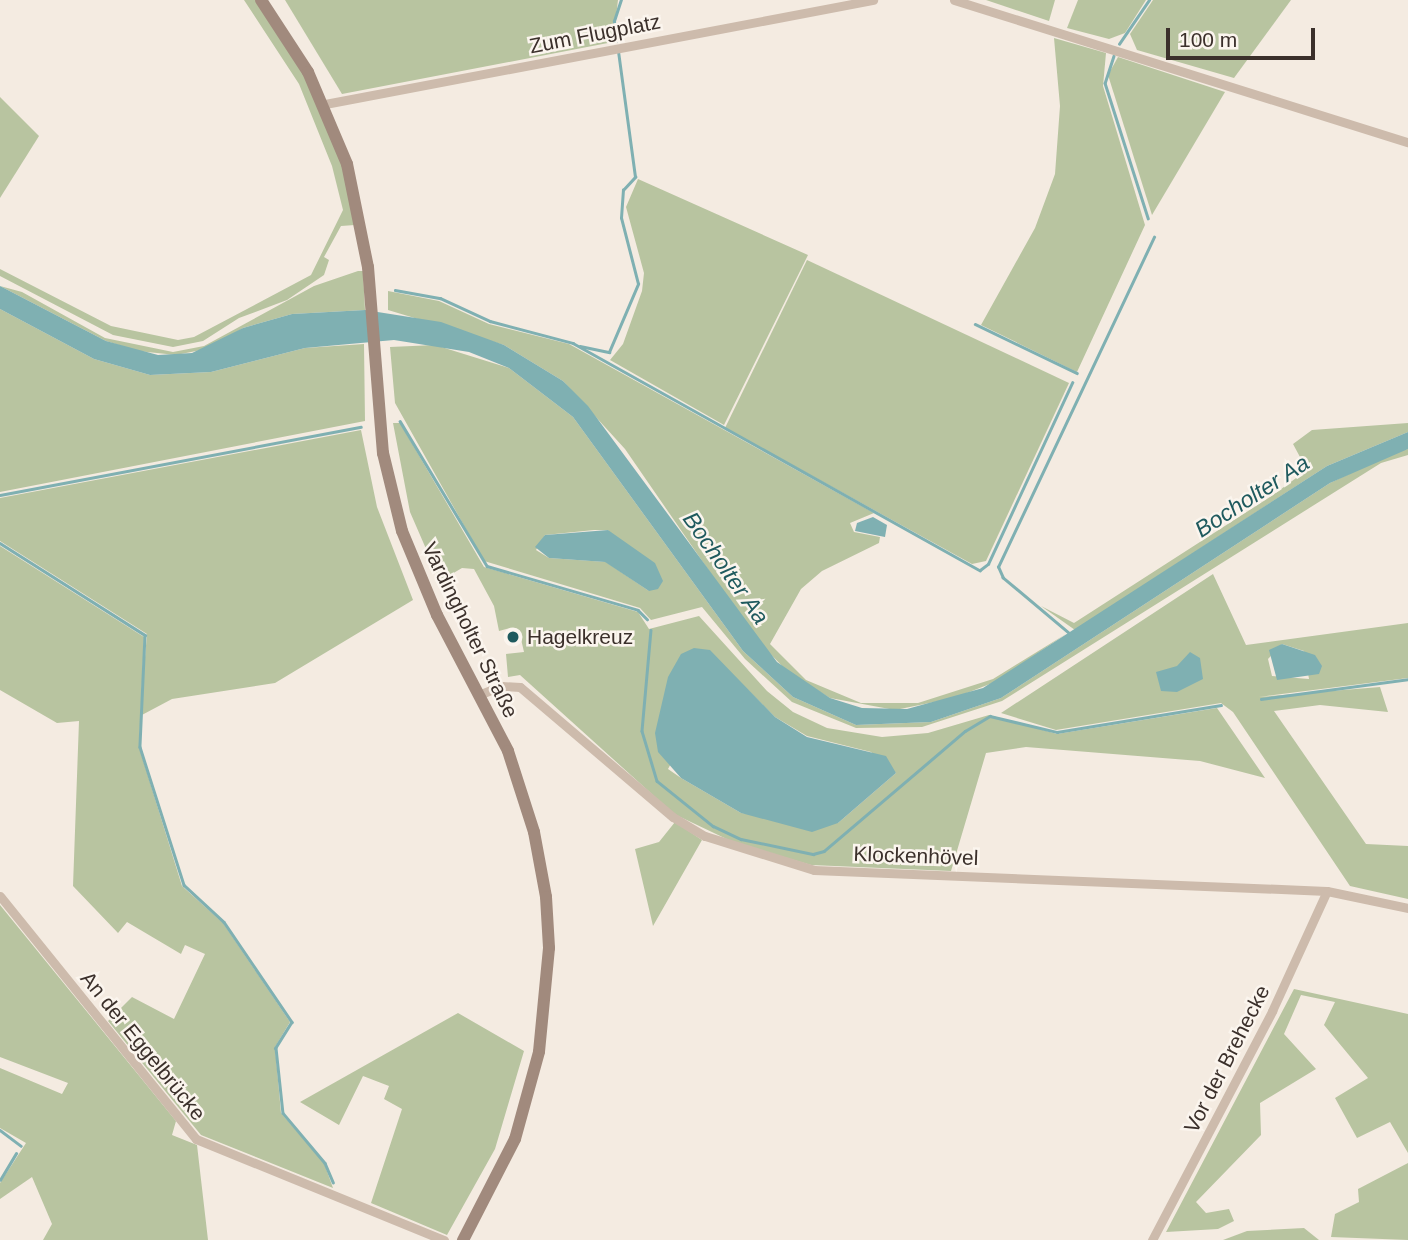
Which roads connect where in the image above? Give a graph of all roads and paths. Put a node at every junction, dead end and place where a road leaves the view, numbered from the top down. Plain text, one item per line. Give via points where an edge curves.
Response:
1 (261, 0) edge
2 (873, 0) edge
3 (954, 0) edge
4 (325, 104) junction
5 (1408, 142) edge
6 (481, 694) junction
7 (1327, 891) junction
8 (0, 896) edge
9 (1408, 908) edge
10 (444, 1240) edge
11 (463, 1240) edge
12 (1152, 1240) edge

1 - 4 street, Vardingholter Straße
2 - 4 street, Zum Flugplatz
3 - 5 street
4 - 6 street, Vardingholter Straße via 355,192 372,307 383,453 402,531 437,615
6 - 7 street, Klockenhövel via 501,686 520,687 673,817 716,840 814,870
6 - 11 street, Vardingholter Straße via 508,751 534,832 549,948 545,1019 529,1093 515,1139
7 - 9 street, Klockenhövel
7 - 12 street, Vor der Brehecke
8 - 10 street, An der Eggelbrücke via 196,1139

